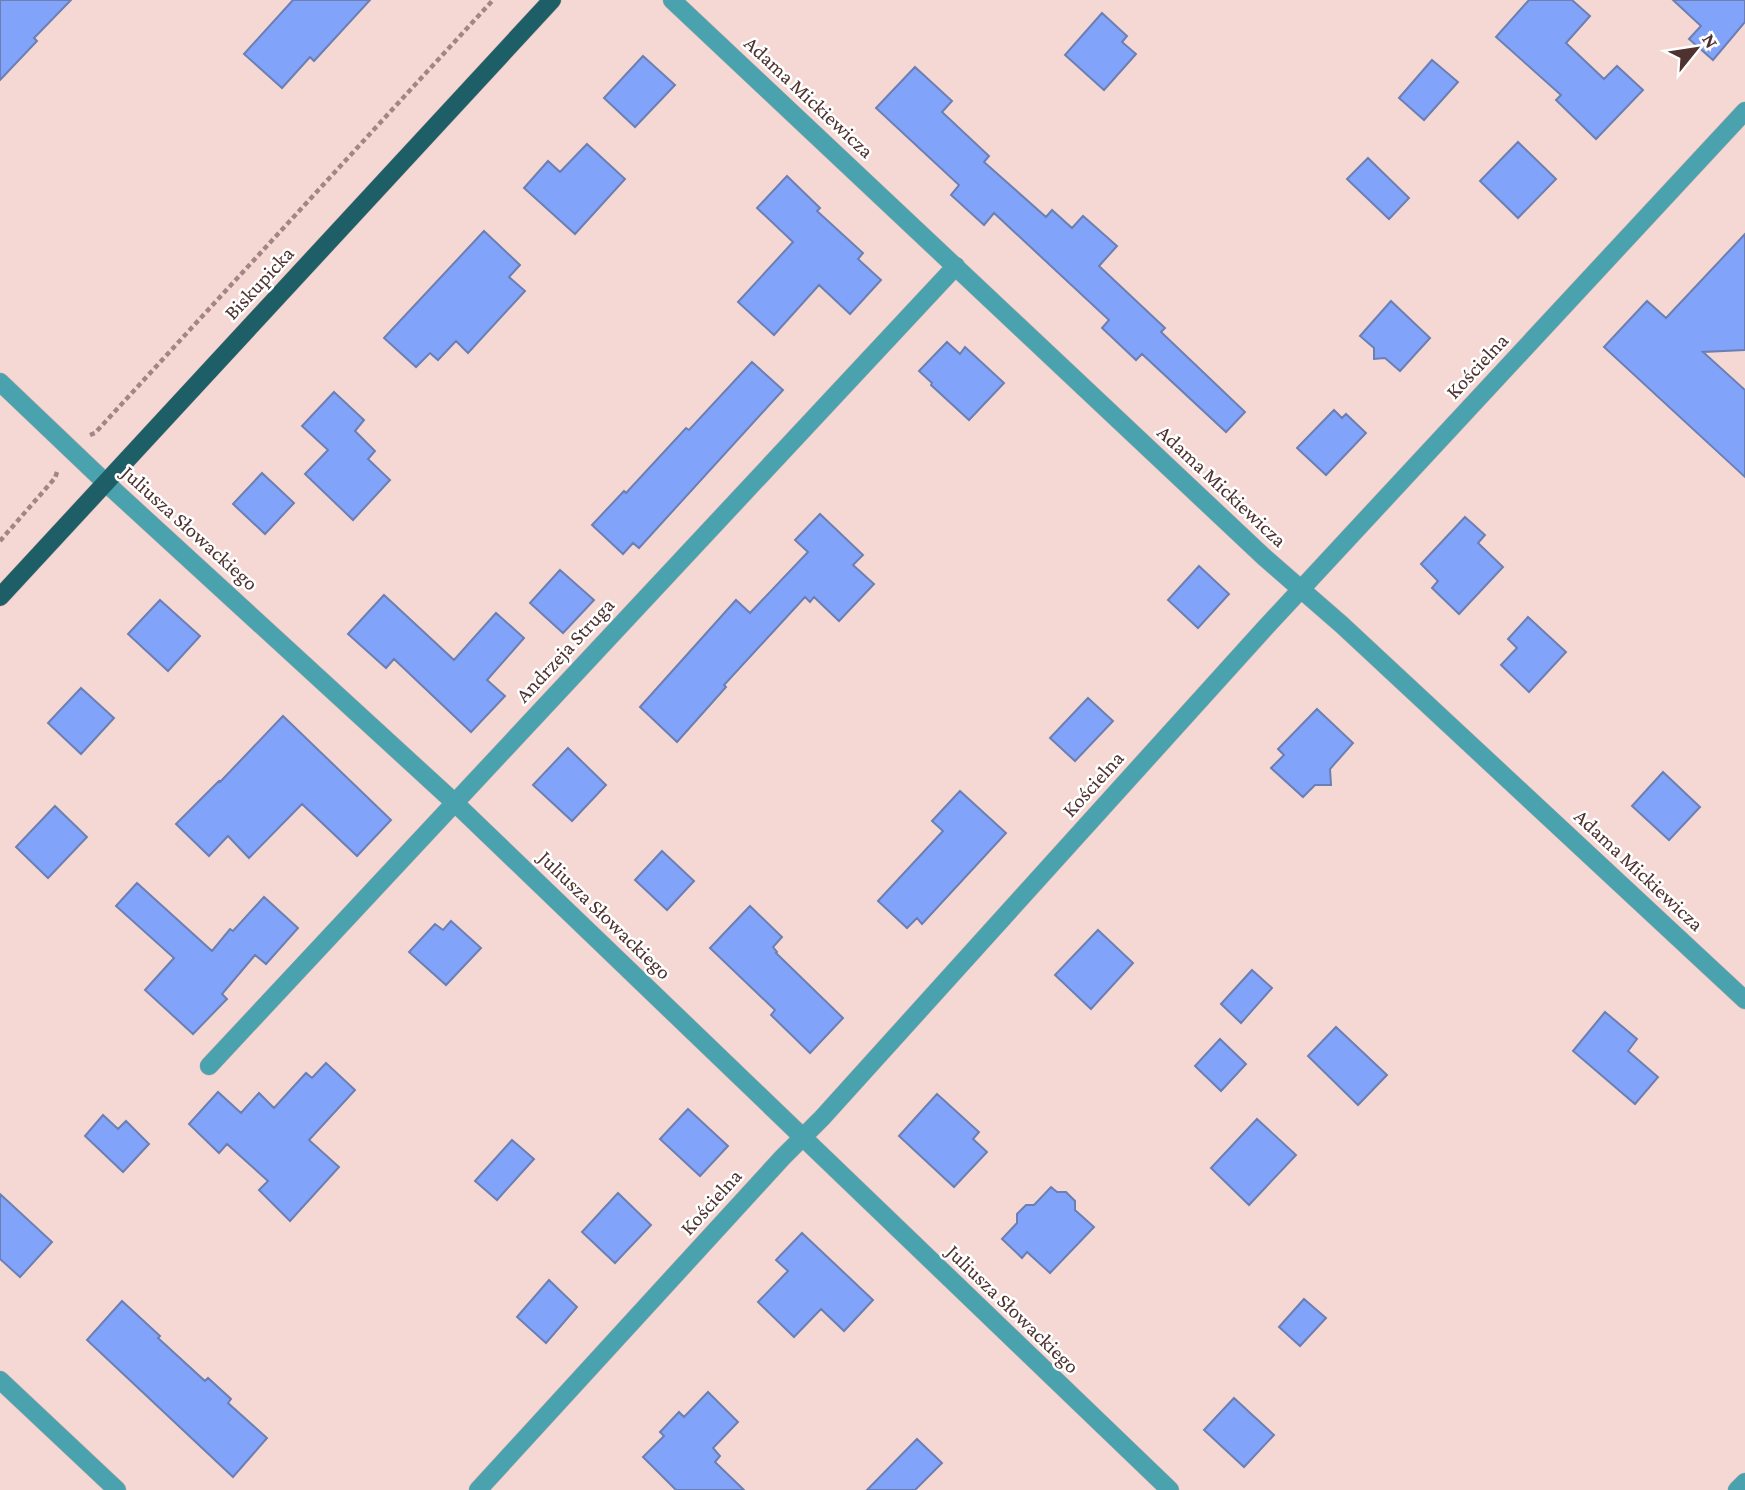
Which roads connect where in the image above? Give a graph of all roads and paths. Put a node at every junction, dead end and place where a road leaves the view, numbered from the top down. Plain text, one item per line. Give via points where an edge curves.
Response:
1 (493, 0) edge
2 (552, 0) edge
3 (672, 0) edge
4 (1745, 111) edge
5 (956, 266) junction
6 (0, 382) edge
7 (83, 439) dead end
8 (58, 467) dead end
9 (106, 483) junction
10 (0, 541) edge
11 (1301, 589) junction
12 (0, 597) edge
13 (454, 802) junction
14 (1745, 1000) edge
15 (209, 1066) dead end
16 (802, 1137) junction
17 (0, 1380) edge
18 (1745, 1482) edge
19 (117, 1490) edge
20 (478, 1490) edge
21 (1170, 1490) edge
22 (1737, 1490) edge

1 - 7 path via 95,433
2 - 9 main road, Biskupicka
3 - 5 street, Adama Mickiewicza
4 - 11 street, Kościelna
5 - 11 street, Adama Mickiewicza
5 - 13 street, Andrzeja Struga
6 - 9 street, Juliusza Słowackiego
8 - 10 path via 55,478
9 - 12 main road, Biskupicka
9 - 13 street, Juliusza Słowackiego
11 - 14 street, Adama Mickiewicza
11 - 16 street, Kościelna
13 - 15 street, Andrzeja Struga
13 - 16 street, Juliusza Słowackiego
16 - 20 street, Kościelna
16 - 21 street, Juliusza Słowackiego
17 - 19 street
18 - 22 street

